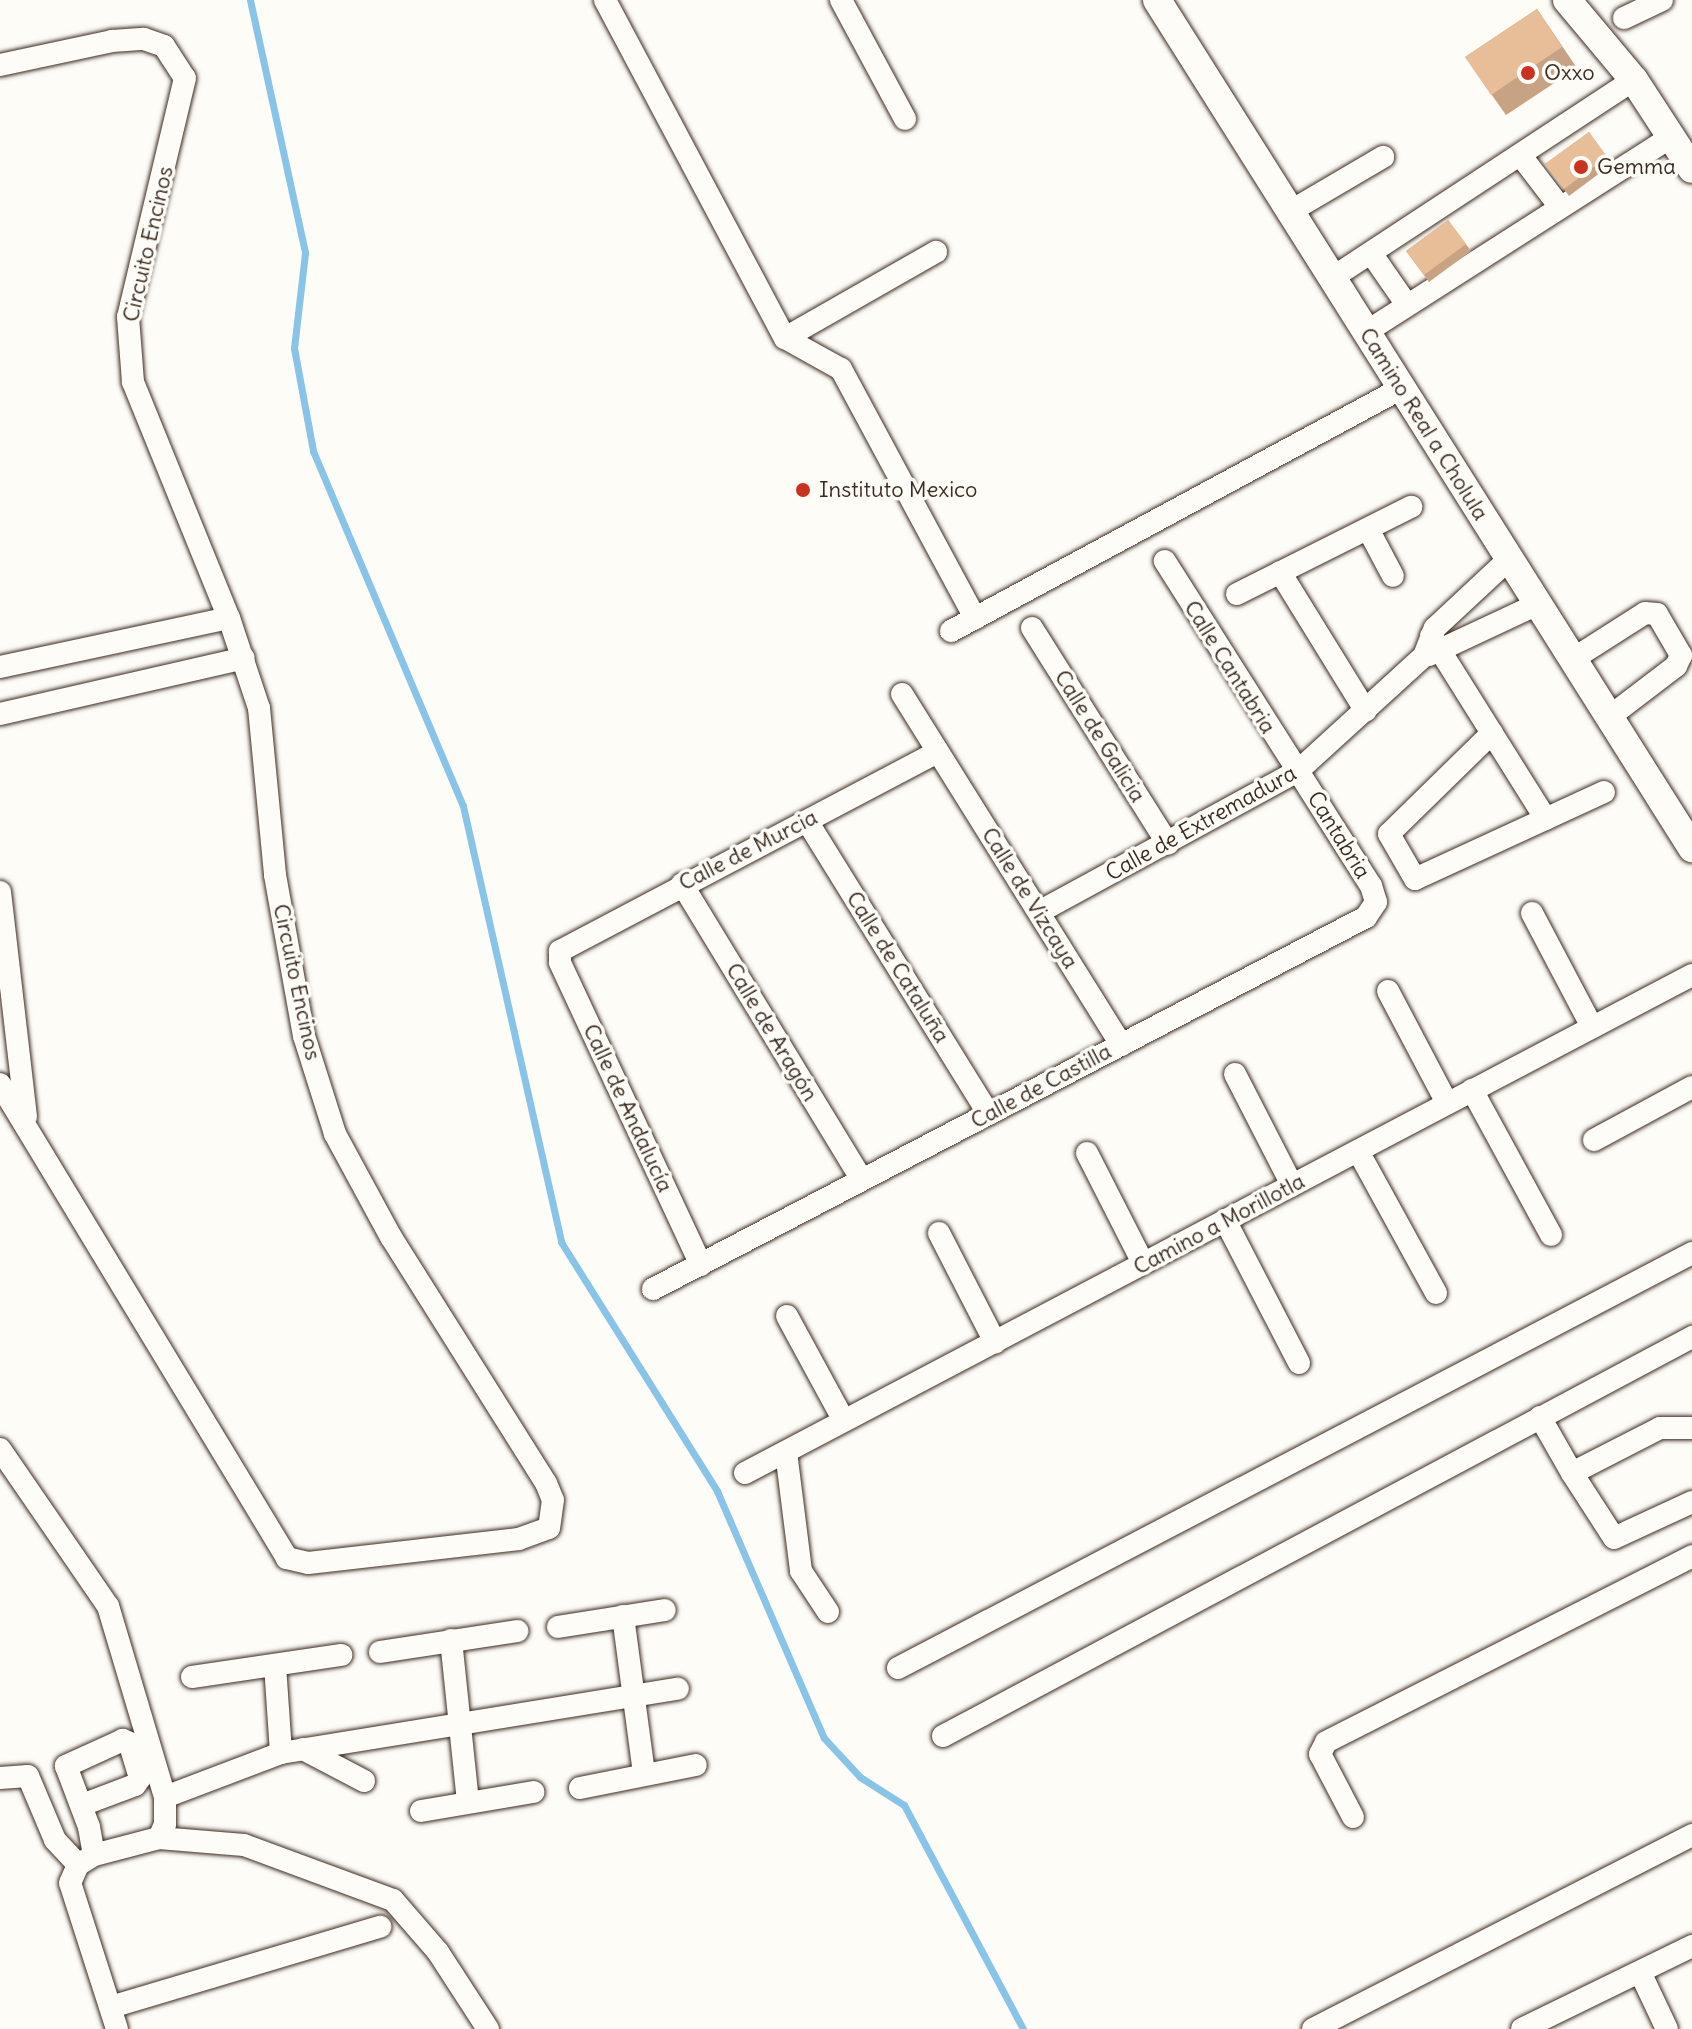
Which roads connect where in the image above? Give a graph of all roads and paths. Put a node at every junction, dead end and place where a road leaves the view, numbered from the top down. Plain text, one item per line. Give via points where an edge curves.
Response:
1 (605, 0) edge
2 (841, 0) edge
3 (1157, 0) edge
4 (1567, 0) edge
5 (1662, 0) edge
6 (1624, 18) dead end
7 (0, 65) edge
8 (1634, 80) junction
9 (905, 119) dead end
10 (1671, 137) junction
11 (1521, 156) junction
12 (1383, 157) dead end
13 (1692, 169) edge
14 (1560, 207) junction
15 (1291, 211) junction
16 (936, 252) dead end
17 (1371, 253) junction
18 (1332, 278) junction
19 (1407, 305) junction
20 (1366, 332) junction
21 (785, 338) junction
22 (1402, 388) junction
23 (1411, 507) dead end
24 (1368, 529) junction
25 (1509, 559) junction
26 (1165, 561) dead end
27 (1280, 572) junction
28 (1393, 576) dead end
29 (1237, 594) dead end
30 (1538, 604) junction
31 (1454, 612) junction
32 (229, 618) junction
33 (975, 618) junction
34 (1032, 628) dead end
35 (951, 631) dead end
36 (1471, 637) junction
37 (1432, 648) junction
38 (244, 658) junction
39 (1573, 659) junction
40 (0, 667) edge
41 (902, 694) dead end
42 (1366, 711) junction
43 (0, 714) edge
44 (1609, 717) junction
45 (1492, 733) junction
46 (938, 752) junction
47 (1299, 770) junction
48 (1604, 792) dead end
49 (1546, 819) junction
50 (807, 821) junction
51 (1168, 844) junction
52 (1692, 848) edge
53 (682, 884) junction
54 (0, 892) edge
55 (1376, 902) joint
56 (1039, 912) junction
57 (1532, 913) dead end
58 (560, 951) joint
59 (1692, 975) edge
60 (1388, 991) dead end
61 (1592, 1027) junction
62 (1121, 1045) junction
63 (1235, 1074) dead end
64 (0, 1084) edge
65 (1692, 1087) edge
66 (1472, 1090) junction
67 (1447, 1103) junction
68 (989, 1114) junction
69 (27, 1124) junction
70 (1594, 1140) dead end
71 (1358, 1151) junction
72 (1087, 1153) dead end
73 (862, 1180) junction
74 (1292, 1185) junction
75 (1225, 1220) junction
76 (939, 1233) dead end
77 (1551, 1235) dead end
78 (1692, 1253) edge
79 (1143, 1263) junction
80 (701, 1265) junction
81 (653, 1289) dead end
82 (1436, 1293) dead end
83 (787, 1316) dead end
84 (1692, 1337) edge
85 (995, 1342) junction
86 (1299, 1363) dead end
87 (1540, 1417) junction
88 (844, 1421) junction
89 (1692, 1428) edge
90 (0, 1449) edge
91 (786, 1452) junction
92 (745, 1473) dead end
93 (1572, 1473) junction
94 (1692, 1502) edge
95 (1692, 1556) edge
96 (665, 1610) dead end
97 (828, 1612) dead end
98 (623, 1616) junction
99 (558, 1627) dead end
100 (517, 1631) dead end
101 (451, 1640) junction
102 (380, 1652) dead end
103 (341, 1655) dead end
104 (275, 1665) junction
105 (898, 1668) dead end
106 (192, 1677) dead end
107 (678, 1689) dead end
108 (633, 1697) junction
109 (459, 1721) junction
110 (943, 1736) dead end
111 (303, 1749) junction
112 (281, 1753) junction
113 (696, 1765) dead end
114 (644, 1774) junction
115 (0, 1778) edge
116 (364, 1781) dead end
117 (580, 1788) dead end
118 (533, 1792) dead end
119 (165, 1797) junction
120 (468, 1801) junction
121 (82, 1805) dead end
122 (421, 1811) dead end
123 (1353, 1817) dead end
124 (1692, 1835) edge
125 (159, 1838) junction
126 (86, 1860) junction
127 (380, 1927) dead end
128 (1692, 1946) edge
129 (1640, 1972) junction
130 (114, 2018) edge
131 (488, 2029) edge
132 (1313, 2029) edge
133 (1522, 2029) edge
134 (1667, 2029) edge

1 - 21 street
2 - 9 street
3 - 15 main road, Camino Real a Cholula
4 - 8 main road
5 - 6 street
7 - 32 street, Circuito Encinos via 144,39 164,46 185,78 128,317 133,382
8 - 10 main road
8 - 11 street
10 - 13 main road
10 - 14 street
11 - 14 street
11 - 17 street
12 - 15 street
14 - 19 street
15 - 18 main road, Camino Real a Cholula
16 - 21 street
17 - 18 street
17 - 19 street
18 - 20 main road, Camino Real a Cholula
19 - 20 street
20 - 22 main road, Camino Real a Cholula
21 - 33 street via 841,369
22 - 25 main road, Camino Real a Cholula
22 - 33 street
23 - 24 street
24 - 27 street
24 - 28 street
25 - 30 main road, Camino Real a Cholula
25 - 31 street, Calle de Extremadura
26 - 47 street, Calle Cantabria
27 - 29 street
27 - 42 street
30 - 36 street, Calle de Extremadura
30 - 39 main road, Camino Real a Cholula
31 - 36 street
31 - 37 street, Calle de Extremadura
32 - 38 street, Circuito Encinos
32 - 40 street
33 - 35 street
34 - 51 street, Calle de Galicia
36 - 37 street, Calle de Extremadura
37 - 42 street, Calle de Extremadura
37 - 45 street
38 - 43 street
38 - 69 street, Circuito Encinos via 259,708 275,875 301,1021 335,1134 391,1237 546,1483 553,1500 549,1528 519,1539 308,1563 287,1558 263,1526
39 - 44 main road, Camino Real a Cholula
39 - 44 street via 1645,613 1657,614 1681,655 1676,666
41 - 46 street, Calle de Vizcaya
42 - 47 street, Calle de Extremadura
44 - 52 main road, Camino Real a Cholula
45 - 49 street
45 - 49 street via 1394,824 1389,834 1408,870 1415,879 1425,877
46 - 50 street, Calle de Murcia
46 - 56 street, Calle de Vizcaya
47 - 51 street, Calle de Extremadura
47 - 55 street, Cantabria
48 - 49 street
50 - 53 street, Calle de Murcia
50 - 68 street, Calle de Cataluña
51 - 56 street, Calle de Extremadura
53 - 58 street, Calle de Murcia
53 - 73 street, Calle de Aragón
54 - 69 street, Circuito Encinos
55 - 62 street, Calle de Castilla via 1366,917
56 - 62 street, Calle de Vizcaya
57 - 61 street
58 - 80 street, Calle de Andalucía via 560,962
59 - 61 street, Camino a Morillotla
60 - 67 street
61 - 66 street, Camino a Morillotla
62 - 68 street, Calle de Castilla
63 - 74 street
64 - 69 street, Circuito Encinos
65 - 70 street
66 - 67 street, Camino a Morillotla
66 - 77 street
67 - 71 street, Camino a Morillotla
68 - 73 street, Calle de Castilla
71 - 74 street, Camino a Morillotla
71 - 82 street
72 - 79 street
73 - 80 street, Calle de Castilla
74 - 75 street, Camino a Morillotla
75 - 79 street, Camino a Morillotla
75 - 86 street
76 - 85 street
78 - 105 street
79 - 85 street, Camino a Morillotla
80 - 81 street, Calle de Castilla
83 - 88 street
84 - 87 street
85 - 88 street, Camino a Morillotla
87 - 93 street
87 - 110 street
88 - 91 street, Camino a Morillotla
89 - 93 street via 1660,1428
90 - 119 street via 108,1606
91 - 92 street, Camino a Morillotla
91 - 97 street via 801,1571
93 - 94 street via 1614,1538
95 - 123 street via 1326,1742 1320,1754
96 - 98 street
98 - 99 street
98 - 108 street
100 - 101 street
101 - 102 street
101 - 109 street
103 - 104 street
104 - 106 street
104 - 112 street
107 - 108 street
108 - 109 street
108 - 114 street
109 - 111 street
109 - 120 street
111 - 112 street
111 - 116 street
112 - 119 street
113 - 114 street
114 - 117 street
115 - 126 street via 28,1776 55,1840
118 - 120 street
119 - 125 street
120 - 122 street
121 - 126 street
124 - 132 street
125 - 126 street
125 - 131 street via 244,1845 393,1900 438,1952
126 - 130 street via 70,1883
127 - 130 street
128 - 129 street
129 - 133 street
129 - 134 street

